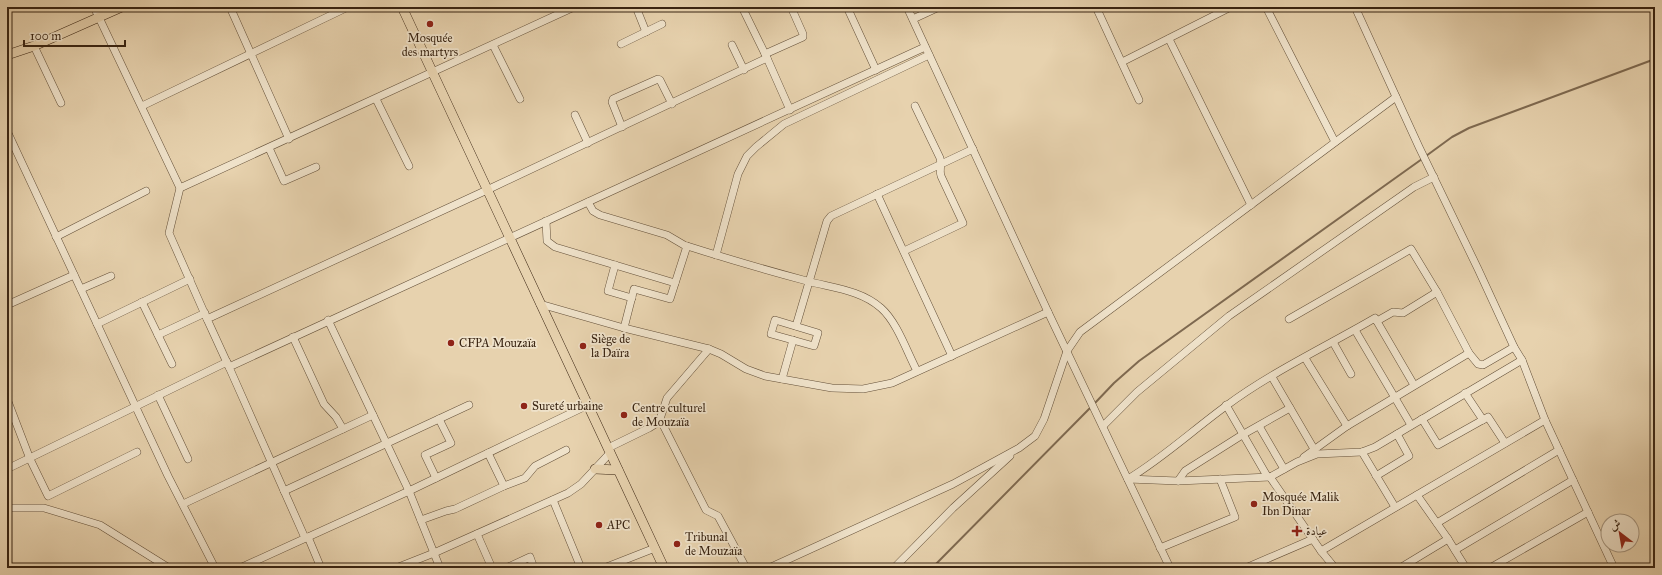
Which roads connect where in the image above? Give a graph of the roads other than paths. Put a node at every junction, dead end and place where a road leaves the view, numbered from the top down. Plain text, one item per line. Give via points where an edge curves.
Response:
1 (94, 7) edge
2 (122, 7) edge
3 (230, 7) edge
4 (348, 7) edge
5 (402, 7) edge
6 (573, 7) edge
7 (636, 7) edge
8 (742, 7) edge
9 (791, 7) edge
10 (847, 7) edge
11 (907, 7) edge
12 (939, 7) edge
13 (1096, 7) edge
14 (1231, 7) edge
15 (1266, 7) edge
16 (1355, 7) edge
17 (99, 18) junction
18 (913, 19) junction
19 (662, 24) dead end
20 (646, 32) junction
21 (1169, 39) junction
22 (621, 44) dead end
23 (493, 45) junction
24 (732, 45) dead end
25 (34, 46) junction
26 (925, 47) junction
27 (251, 53) junction
28 (7, 55) edge
29 (929, 55) junction
30 (766, 56) junction
31 (1122, 62) junction
32 (744, 70) junction
33 (876, 70) junction
34 (433, 73) junction
35 (1396, 97) junction
36 (520, 99) dead end
37 (376, 100) junction
38 (1139, 100) dead end
39 (61, 103) dead end
40 (672, 104) junction
41 (142, 106) junction
42 (915, 106) dead end
43 (790, 110) junction
44 (575, 115) dead end
45 (622, 127) junction
46 (7, 131) edge
47 (289, 139) junction
48 (1334, 142) junction
49 (588, 143) junction
50 (269, 148) junction
51 (973, 149) junction
52 (942, 165) junction
53 (409, 166) dead end
54 (316, 167) dead end
55 (1434, 177) junction
56 (180, 188) junction
57 (487, 190) junction
58 (146, 191) dead end
59 (877, 194) junction
60 (588, 202) junction
61 (1251, 205) junction
62 (546, 221) junction
63 (56, 237) junction
64 (510, 238) junction
65 (687, 246) junction
66 (904, 251) junction
67 (716, 255) junction
68 (615, 265) junction
69 (74, 275) junction
70 (111, 276) dead end
71 (190, 279) junction
72 (809, 282) junction
73 (675, 283) junction
74 (81, 289) junction
75 (1437, 292) junction
76 (632, 298) junction
77 (142, 302) junction
78 (540, 304) junction
79 (8, 306) edge
80 (1048, 312) junction
81 (206, 316) junction
82 (1289, 319) dead end
83 (328, 320) junction
84 (1377, 321) junction
85 (97, 324) junction
86 (796, 326) junction
87 (624, 328) junction
88 (1355, 330) junction
89 (158, 335) junction
90 (293, 337) junction
91 (793, 340) junction
92 (1333, 342) junction
93 (1514, 347) junction
94 (709, 349) junction
95 (1067, 351) junction
96 (1470, 353) junction
97 (952, 356) junction
98 (1305, 358) junction
99 (1522, 360) junction
100 (172, 364) dead end
101 (228, 364) junction
102 (917, 372) junction
103 (1351, 374) dead end
104 (1272, 377) junction
105 (782, 379) junction
106 (1414, 385) junction
107 (1465, 393) junction
108 (158, 395) junction
109 (1394, 397) junction
110 (7, 399) edge
111 (469, 405) dead end
112 (588, 405) junction
113 (1226, 405) junction
114 (136, 406) junction
115 (1290, 408) junction
116 (374, 415) junction
117 (660, 419) junction
118 (1422, 419) junction
119 (439, 420) junction
120 (1483, 420) junction
121 (1545, 420) junction
122 (1411, 425) junction
123 (1103, 426) junction
124 (1259, 426) junction
125 (1347, 426) junction
126 (343, 429) junction
127 (1397, 434) junction
128 (1242, 435) junction
129 (1505, 443) junction
130 (388, 444) junction
131 (1019, 448) junction
132 (1314, 449) junction
133 (566, 450) dead end
134 (609, 450) junction
135 (1559, 450) junction
136 (137, 452) dead end
137 (1362, 452) junction
138 (488, 453) junction
139 (30, 459) junction
140 (188, 459) dead end
141 (272, 462) junction
142 (1297, 462) junction
143 (595, 469) junction
144 (1284, 469) junction
145 (7, 470) edge
146 (618, 470) junction
147 (1376, 476) junction
148 (1268, 477) junction
149 (436, 478) junction
150 (1220, 478) junction
151 (1128, 479) junction
152 (1178, 480) junction
153 (1573, 480) junction
154 (504, 486) junction
155 (284, 491) junction
156 (410, 491) junction
157 (1417, 494) junction
158 (552, 500) junction
159 (183, 504) junction
160 (1395, 507) junction
161 (7, 508) edge
162 (1588, 512) junction
163 (421, 520) junction
164 (1437, 523) junction
165 (477, 534) junction
166 (306, 537) junction
167 (1313, 538) junction
168 (1448, 539) junction
169 (655, 548) junction
170 (1160, 548) junction
171 (1456, 550) junction
172 (1321, 551) junction
173 (434, 553) junction
174 (169, 568) edge
175 (215, 568) edge
176 (240, 568) edge
177 (321, 568) edge
178 (396, 568) edge
179 (440, 568) edge
180 (492, 568) edge
181 (506, 568) edge
182 (534, 568) edge
183 (581, 568) edge
184 (604, 568) edge
185 (664, 568) edge
186 (746, 568) edge
187 (768, 568) edge
188 (894, 568) edge
189 (1170, 568) edge
190 (1233, 568) edge
191 (1335, 568) edge
192 (1400, 568) edge
193 (1466, 568) edge
194 (1490, 568) edge
195 (1614, 568) edge

1 - 17 street
2 - 17 main road
3 - 27 street
4 - 27 street
5 - 34 main road
6 - 23 street
7 - 20 street
8 - 30 street
9 - 30 street via 804,34 803,37
10 - 33 street
11 - 18 street
12 - 18 street
13 - 31 street
14 - 21 street
15 - 48 street
16 - 35 street
17 - 25 main road
17 - 41 street
18 - 26 street
19 - 20 street
20 - 22 street
21 - 31 street
21 - 61 street
23 - 34 street
23 - 36 street
24 - 32 street
25 - 28 main road
25 - 39 street
26 - 29 street
26 - 33 street
27 - 41 street
27 - 47 street
29 - 51 street
29 - 67 street via 784,124 756,147 742,164 738,174
30 - 32 street
30 - 43 street
31 - 38 street
32 - 40 street
33 - 43 street
34 - 37 street
34 - 57 main road
35 - 48 street
35 - 55 street
37 - 47 street
37 - 53 street
40 - 45 street
40 - 45 street via 658,79 613,99
41 - 56 street
42 - 52 street
43 - 60 street
44 - 49 street
45 - 49 street
46 - 63 street
47 - 50 street
48 - 61 street
49 - 57 street
50 - 54 street via 284,181
50 - 56 street
51 - 52 street
51 - 80 street
52 - 59 street
52 - 66 street via 941,176 963,223
55 - 93 street
55 - 123 street via 1414,187 1229,316 1137,392
56 - 71 street via 169,233
57 - 64 main road
57 - 81 street
58 - 63 street
59 - 66 street
59 - 72 street via 835,213 827,221
60 - 62 street
60 - 65 street via 593,212 667,235
61 - 95 street via 1080,332
62 - 64 street
62 - 68 street via 550,245
63 - 69 street
64 - 78 main road
64 - 83 street
65 - 67 street
65 - 73 street
66 - 97 street
67 - 72 street
68 - 73 street
68 - 76 street via 608,291
69 - 74 street
69 - 79 street
70 - 74 street
71 - 77 street
71 - 81 street
72 - 86 street
72 - 102 street via 858,294 882,309 892,320
73 - 76 street via 670,299 634,289
74 - 85 street
75 - 82 street via 1411,248
75 - 84 street via 1403,313 1393,312
75 - 96 street
76 - 87 street
77 - 85 street
77 - 89 street
78 - 87 street
78 - 112 main road
80 - 95 street
80 - 97 street
81 - 89 street
81 - 101 street
83 - 90 street
83 - 116 street
84 - 88 street via 1375,318
84 - 106 street
85 - 114 street
86 - 91 street via 818,333 814,346
86 - 91 street via 775,320 770,334
87 - 94 street
88 - 92 street
88 - 109 street
89 - 100 street
90 - 101 street
90 - 126 street via 324,404
91 - 105 street
92 - 98 street
92 - 103 street
93 - 96 street via 1483,365 1478,364
93 - 99 street
94 - 105 street via 746,369
94 - 117 street via 667,398
95 - 123 street
95 - 131 street via 1044,419 1035,436
96 - 106 street
97 - 102 street
98 - 104 street
98 - 125 street
99 - 107 street
99 - 121 street
101 - 108 street
101 - 141 street
102 - 105 street via 892,383 863,389 832,388
104 - 113 street
104 - 115 street
106 - 109 street
107 - 118 street
107 - 120 street
108 - 114 street
108 - 140 street
109 - 122 street
109 - 125 street
110 - 139 street
111 - 119 street
112 - 134 main road
112 - 138 street
113 - 128 street
113 - 151 street
114 - 139 street
114 - 159 street
115 - 124 street
115 - 132 street
116 - 126 street
116 - 130 street
117 - 134 street via 654,426
117 - 186 street via 706,510 718,516
118 - 120 street via 1438,445
118 - 122 street
119 - 130 street
119 - 149 street via 451,443 426,455
120 - 129 street via 1488,417
121 - 129 street
121 - 135 street
122 - 127 street
123 - 151 street
124 - 128 street
124 - 144 street
125 - 132 street
126 - 141 street
127 - 137 street
127 - 147 street via 1409,456
128 - 148 street
128 - 152 street via 1185,471
129 - 157 street
130 - 155 street
130 - 156 street
131 - 187 street via 953,484
131 - 188 street via 953,508
132 - 142 street
133 - 154 street via 535,466 525,478
134 - 143 street
134 - 146 main road
135 - 153 street
135 - 164 street
136 - 139 street via 48,496
137 - 142 street via 1317,454
137 - 147 street
138 - 149 street
138 - 154 street
139 - 145 street
141 - 155 street
141 - 159 street
142 - 144 street
143 - 146 main road
143 - 158 street via 577,488
144 - 148 street
146 - 169 main road
147 - 160 street
148 - 150 street
148 - 167 street
149 - 156 street
150 - 152 street
150 - 170 street via 1235,517
151 - 152 street
151 - 170 street
153 - 162 street
153 - 171 street
154 - 163 street via 455,509
155 - 166 street
156 - 163 street
156 - 166 street
157 - 160 street
157 - 164 street
158 - 165 street
158 - 183 street
159 - 175 street
160 - 172 street
161 - 174 street via 44,508 100,525
162 - 194 street
162 - 195 street
163 - 173 street
164 - 168 street
165 - 173 street
165 - 180 street
166 - 176 street
166 - 177 street
167 - 172 street
167 - 190 street via 1248,568
168 - 171 street
168 - 192 street
169 - 184 street
169 - 185 main road
170 - 189 street
171 - 193 street
172 - 191 street
173 - 178 street
173 - 179 street
181 - 182 street via 530,557

